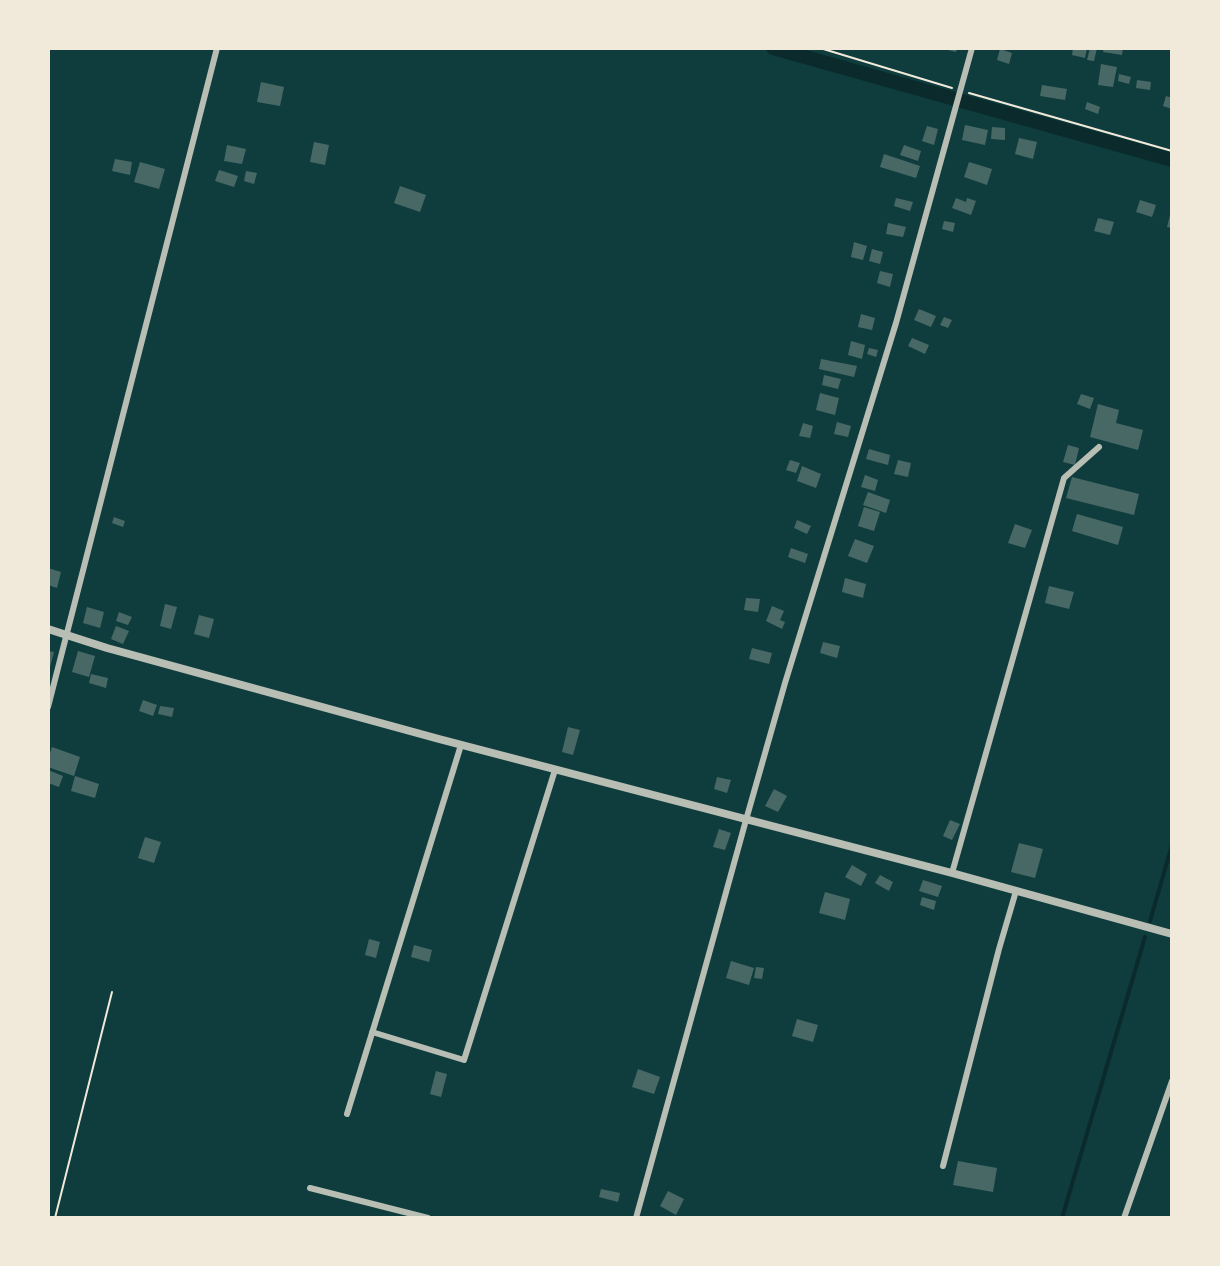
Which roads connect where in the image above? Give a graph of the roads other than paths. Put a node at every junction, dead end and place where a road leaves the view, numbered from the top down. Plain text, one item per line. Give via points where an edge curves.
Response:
1 (218, 48) edge
2 (972, 48) edge
3 (1099, 447) dead end
4 (48, 630) edge
5 (66, 634) junction
6 (48, 707) edge
7 (461, 745) junction
8 (555, 770) junction
9 (746, 820) junction
10 (952, 873) junction
11 (1016, 891) junction
12 (1172, 934) edge
13 (372, 1032) junction
14 (1172, 1082) edge
15 (347, 1114) dead end
16 (943, 1166) dead end
17 (310, 1188) dead end
18 (428, 1218) edge
19 (636, 1218) edge
20 (1124, 1218) edge

1 - 5 street
2 - 9 street via 896,323
3 - 10 street via 1064,478
4 - 5 street
5 - 6 street
5 - 7 street
7 - 8 street
7 - 13 street
8 - 9 street
8 - 13 street via 464,1060
9 - 10 street
9 - 19 street
10 - 11 street
11 - 12 street
11 - 16 street
13 - 15 street
14 - 20 street
17 - 18 street

